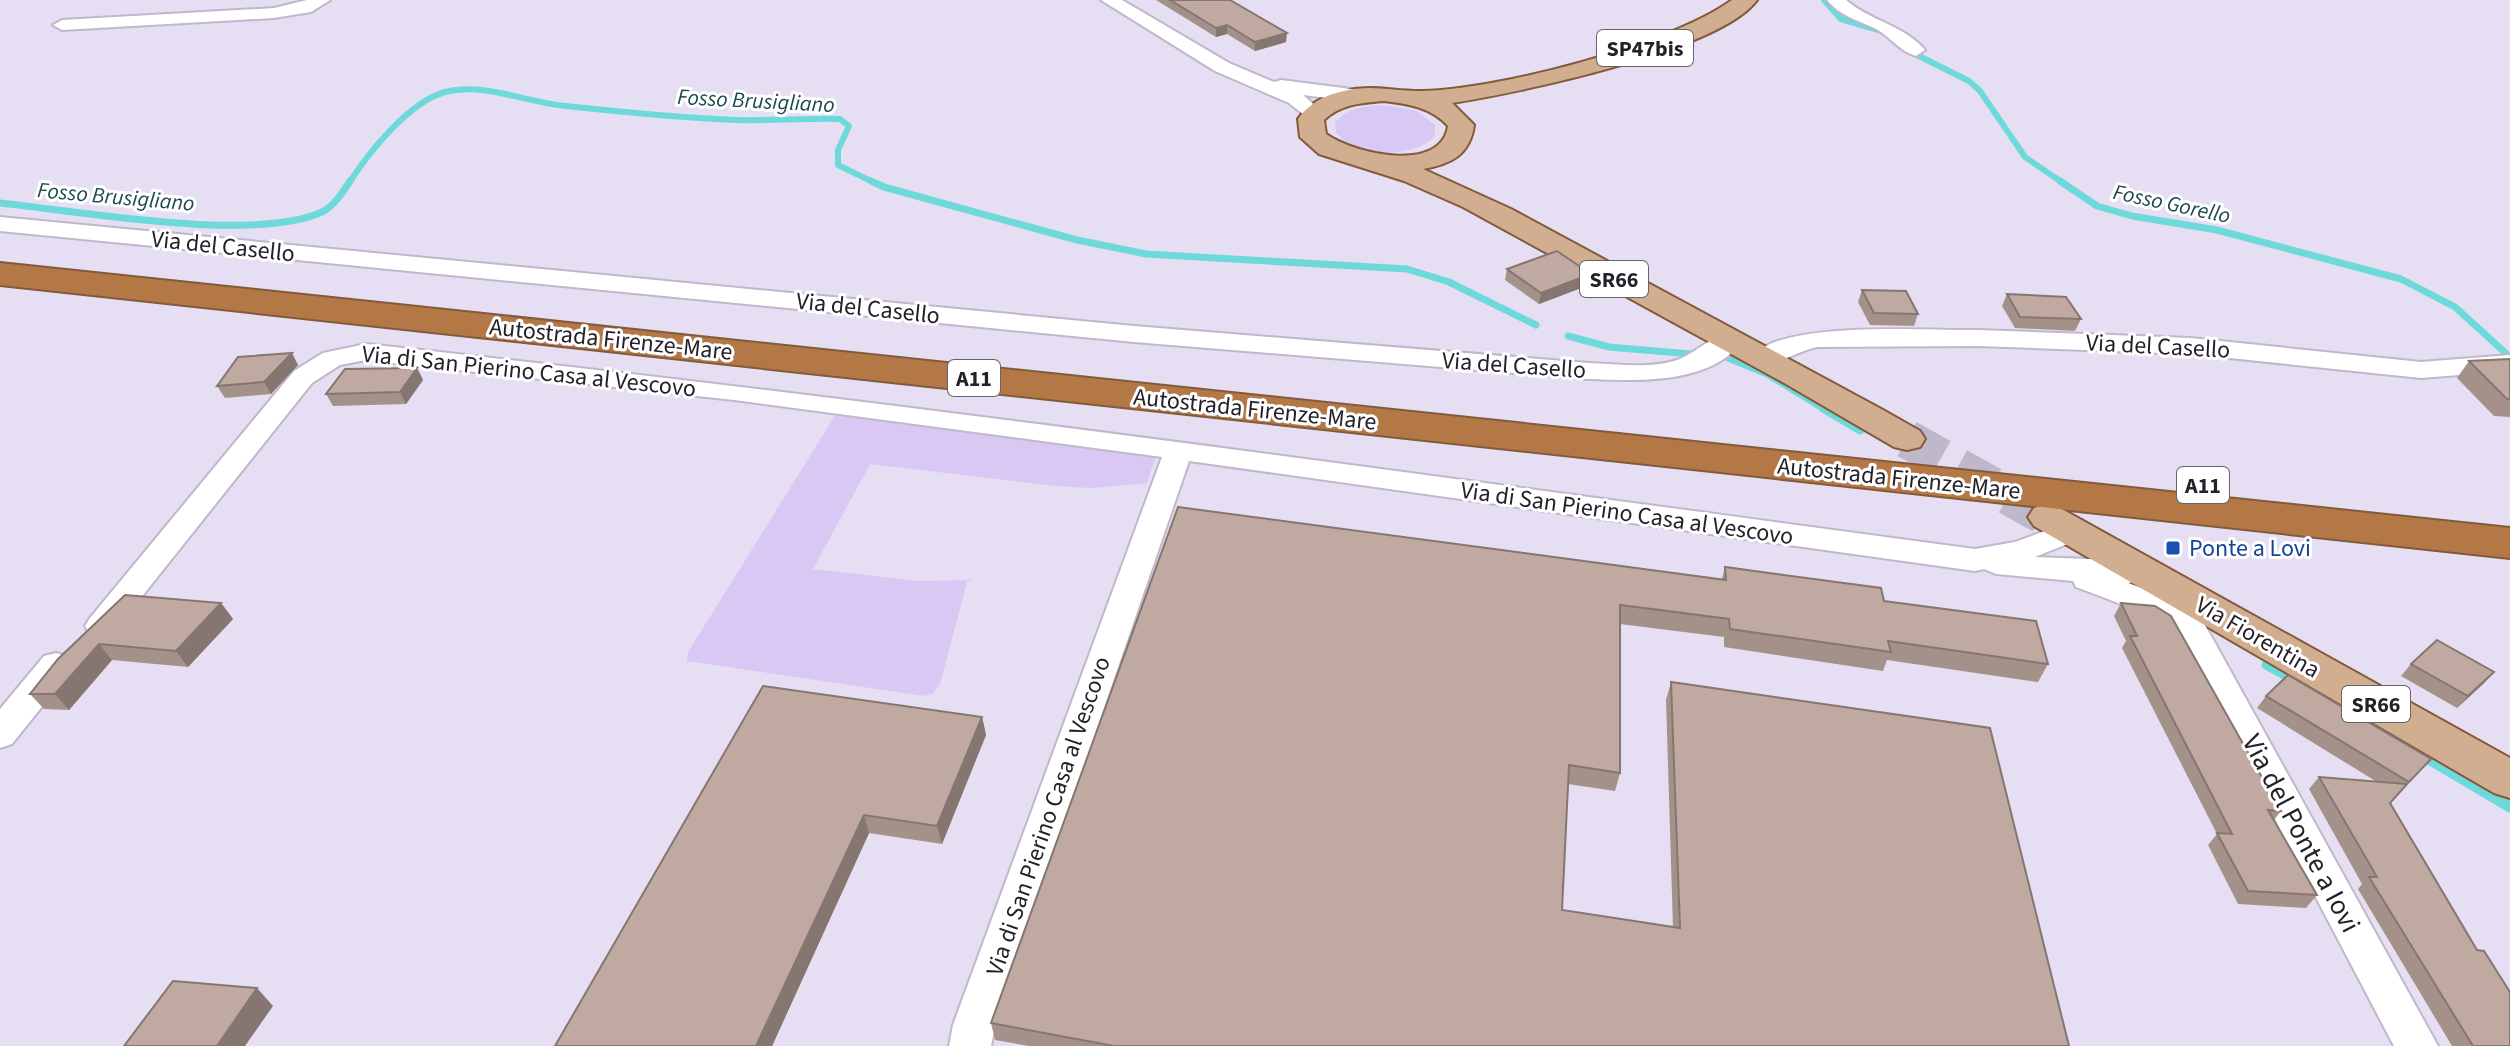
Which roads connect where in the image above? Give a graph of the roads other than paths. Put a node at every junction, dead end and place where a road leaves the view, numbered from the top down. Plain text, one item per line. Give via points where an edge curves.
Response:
1 (321, 0) edge
2 (1110, 0) edge
3 (1746, 0) edge
4 (1836, 0) edge
5 (62, 25) dead end
6 (1916, 50) dead end
7 (1252, 80) junction
8 (1539, 81) junction
9 (1359, 96) junction
10 (1420, 99) junction
11 (1315, 114) junction
12 (1458, 135) junction
13 (1382, 164) junction
14 (1501, 213) junction
15 (0, 224) edge
16 (0, 253) edge
17 (0, 274) edge
18 (1730, 340) junction
19 (1764, 358) junction
20 (2508, 363) edge
21 (1907, 439) tunnel mouth
22 (1178, 451) junction
23 (2510, 518) edge
24 (2059, 524) joint
25 (2510, 543) edge
26 (1975, 560) junction
27 (2054, 570) junction
28 (2155, 579) junction
29 (2241, 628) junction
30 (2201, 645) junction
31 (0, 734) edge
32 (2510, 780) edge
33 (970, 1046) edge
34 (2417, 1046) edge

1 - 5 street via 274,13
2 - 7 street
3 - 8 main road, SP47bis via 1665,41
4 - 6 street
7 - 9 street
7 - 11 street via 1296,99
8 - 10 main road, SP47bis
8 - 12 main road, SP47bis via 1485,105
9 - 10 main road
9 - 11 main road via 1332,102
10 - 12 main road via 1442,107
11 - 13 main road via 1310,131 1325,148
12 - 13 main road via 1442,155
12 - 14 main road, SR66 via 1466,176
13 - 14 main road, SR66
14 - 18 main road, SR66
15 - 18 street, Via del Casello via 1486,363 1653,372 1694,362
16 - 23 highway, Autostrada Firenze-Mare / A11
17 - 25 highway, Autostrada Firenze-Mare / A11
18 - 19 main road, SR66
19 - 20 street, Via del Casello via 1788,345 1817,339 1978,338 2191,346 2421,370
19 - 21 main road, SR66
22 - 26 street, Via di San Pierino Casa al Vescovo
22 - 31 street, Via di San Pierino Casa al Vescovo via 734,392 389,353 344,355 303,377 126,598 57,664
22 - 33 street, Via di San Pierino Casa al Vescovo
24 - 26 street, Via di San Pierino Casa al Vescovo via 2021,551
24 - 28 main road, Via Fiorentina
26 - 27 street
27 - 28 street
27 - 30 street via 2169,612
28 - 29 main road, Via Fiorentina
28 - 30 street, Via del Ponte a Iovi
29 - 30 street
29 - 32 main road, Via Fiorentina / SR66
30 - 34 street, Via del Ponte a Iovi

